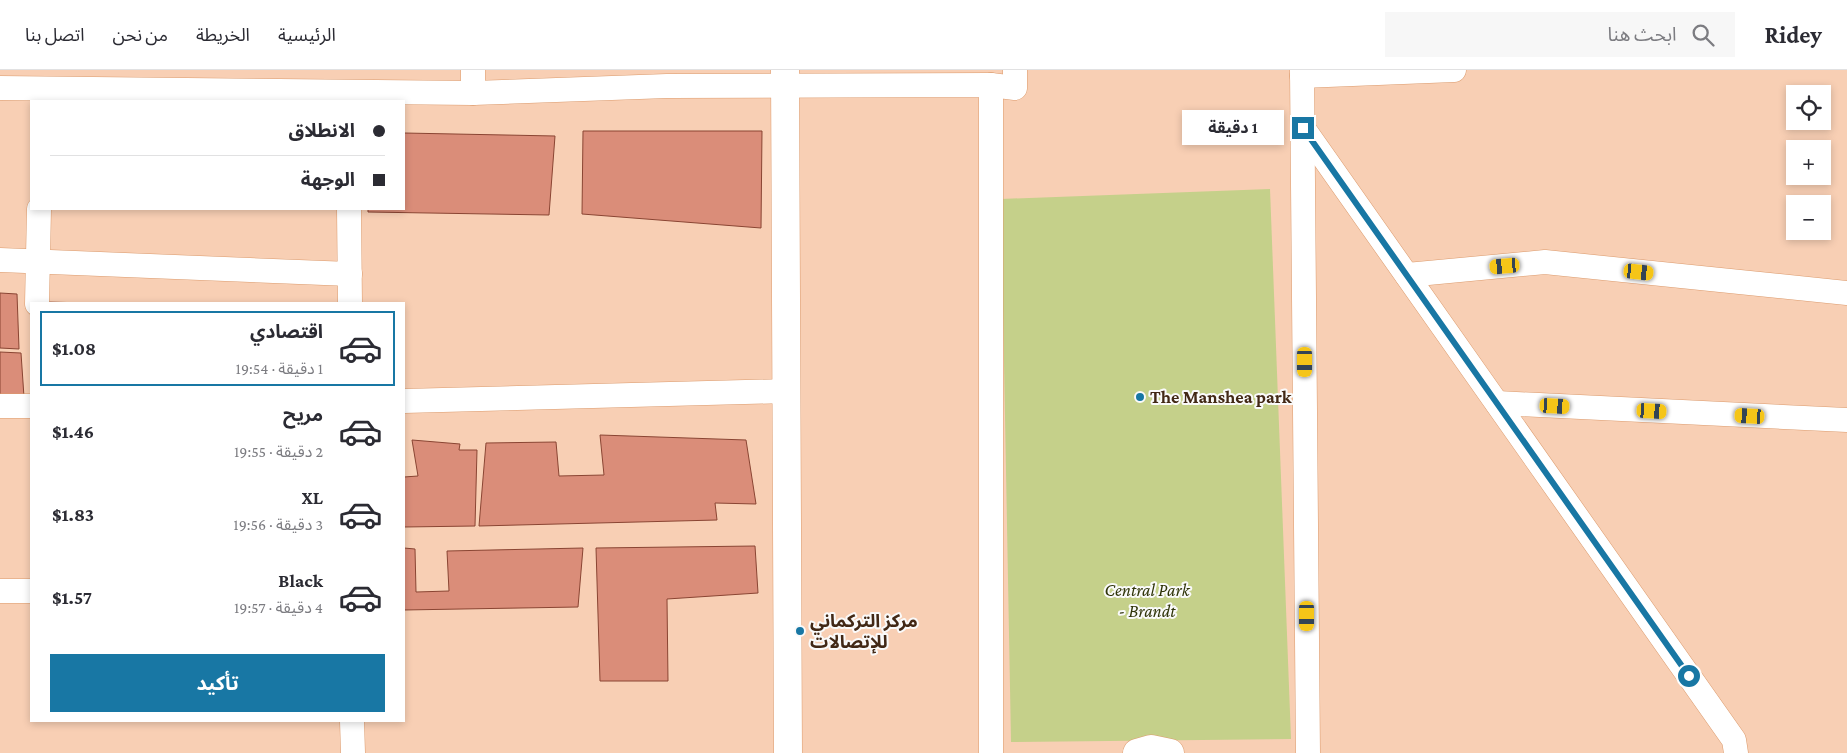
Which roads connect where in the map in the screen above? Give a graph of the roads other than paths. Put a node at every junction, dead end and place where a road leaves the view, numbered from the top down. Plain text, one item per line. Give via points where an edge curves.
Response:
1 (1015, 70) edge
2 (1454, 70) edge
3 (1302, 73) edge
4 (785, 77) edge
5 (667, 78) edge
6 (96, 79) edge
7 (203, 80) edge
8 (474, 81) edge
9 (991, 86) junction
10 (0, 88) edge
11 (44, 95) edge
12 (349, 96) edge
13 (1303, 128) junction
14 (39, 210) edge
15 (349, 210) edge
16 (0, 260) edge
17 (37, 261) junction
18 (350, 274) junction
19 (1407, 275) junction
20 (1847, 293) edge
21 (37, 302) edge
22 (350, 302) edge
23 (787, 391) junction
24 (405, 402) edge
25 (1496, 403) junction
26 (0, 406) edge
27 (30, 406) edge
28 (1847, 420) edge
29 (0, 591) edge
30 (30, 591) edge
31 (352, 722) edge
32 (353, 753) edge
33 (788, 753) edge
34 (991, 753) edge
35 (1137, 753) edge
36 (1170, 753) edge
37 (1308, 753) edge
38 (1736, 753) edge

1 - 9 street via 1015,88
2 - 3 street
3 - 13 street
4 - 5 street
4 - 9 street
4 - 23 street
5 - 8 street
6 - 7 street
6 - 11 street
7 - 12 street
8 - 12 street
9 - 34 street
10 - 11 street
13 - 19 street
13 - 37 street
14 - 17 street
15 - 18 street
16 - 17 street
17 - 18 street
17 - 21 street
18 - 22 street
19 - 20 street via 1544,262
19 - 25 street
23 - 24 street
23 - 33 street
25 - 28 street
25 - 38 street via 1734,740
26 - 27 street
29 - 30 street
31 - 32 street
35 - 36 street via 1151,749

